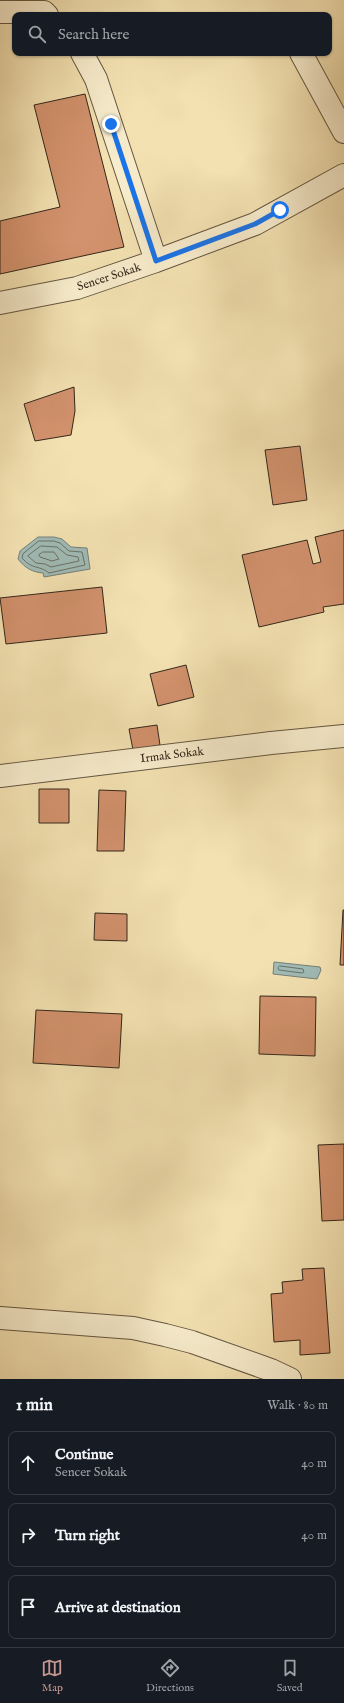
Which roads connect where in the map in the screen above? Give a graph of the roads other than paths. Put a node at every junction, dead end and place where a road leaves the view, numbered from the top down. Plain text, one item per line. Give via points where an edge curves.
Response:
1 (0, 12) edge
2 (12, 12) edge
3 (12, 12) edge
4 (44, 12) edge
5 (84, 56) edge
6 (303, 56) edge
7 (344, 132) edge
8 (344, 175) edge
9 (156, 261) junction
10 (0, 303) edge
11 (344, 736) edge
12 (0, 776) edge
13 (0, 1318) edge
14 (290, 1379) edge

1 - 2 street
3 - 4 street
5 - 9 street via 96,79
6 - 7 street
8 - 9 street, Sencer Sokak via 255,224
9 - 10 street, Sencer Sokak via 77,288
11 - 12 street, Irmak Sokak
13 - 14 street via 133,1328 192,1342

